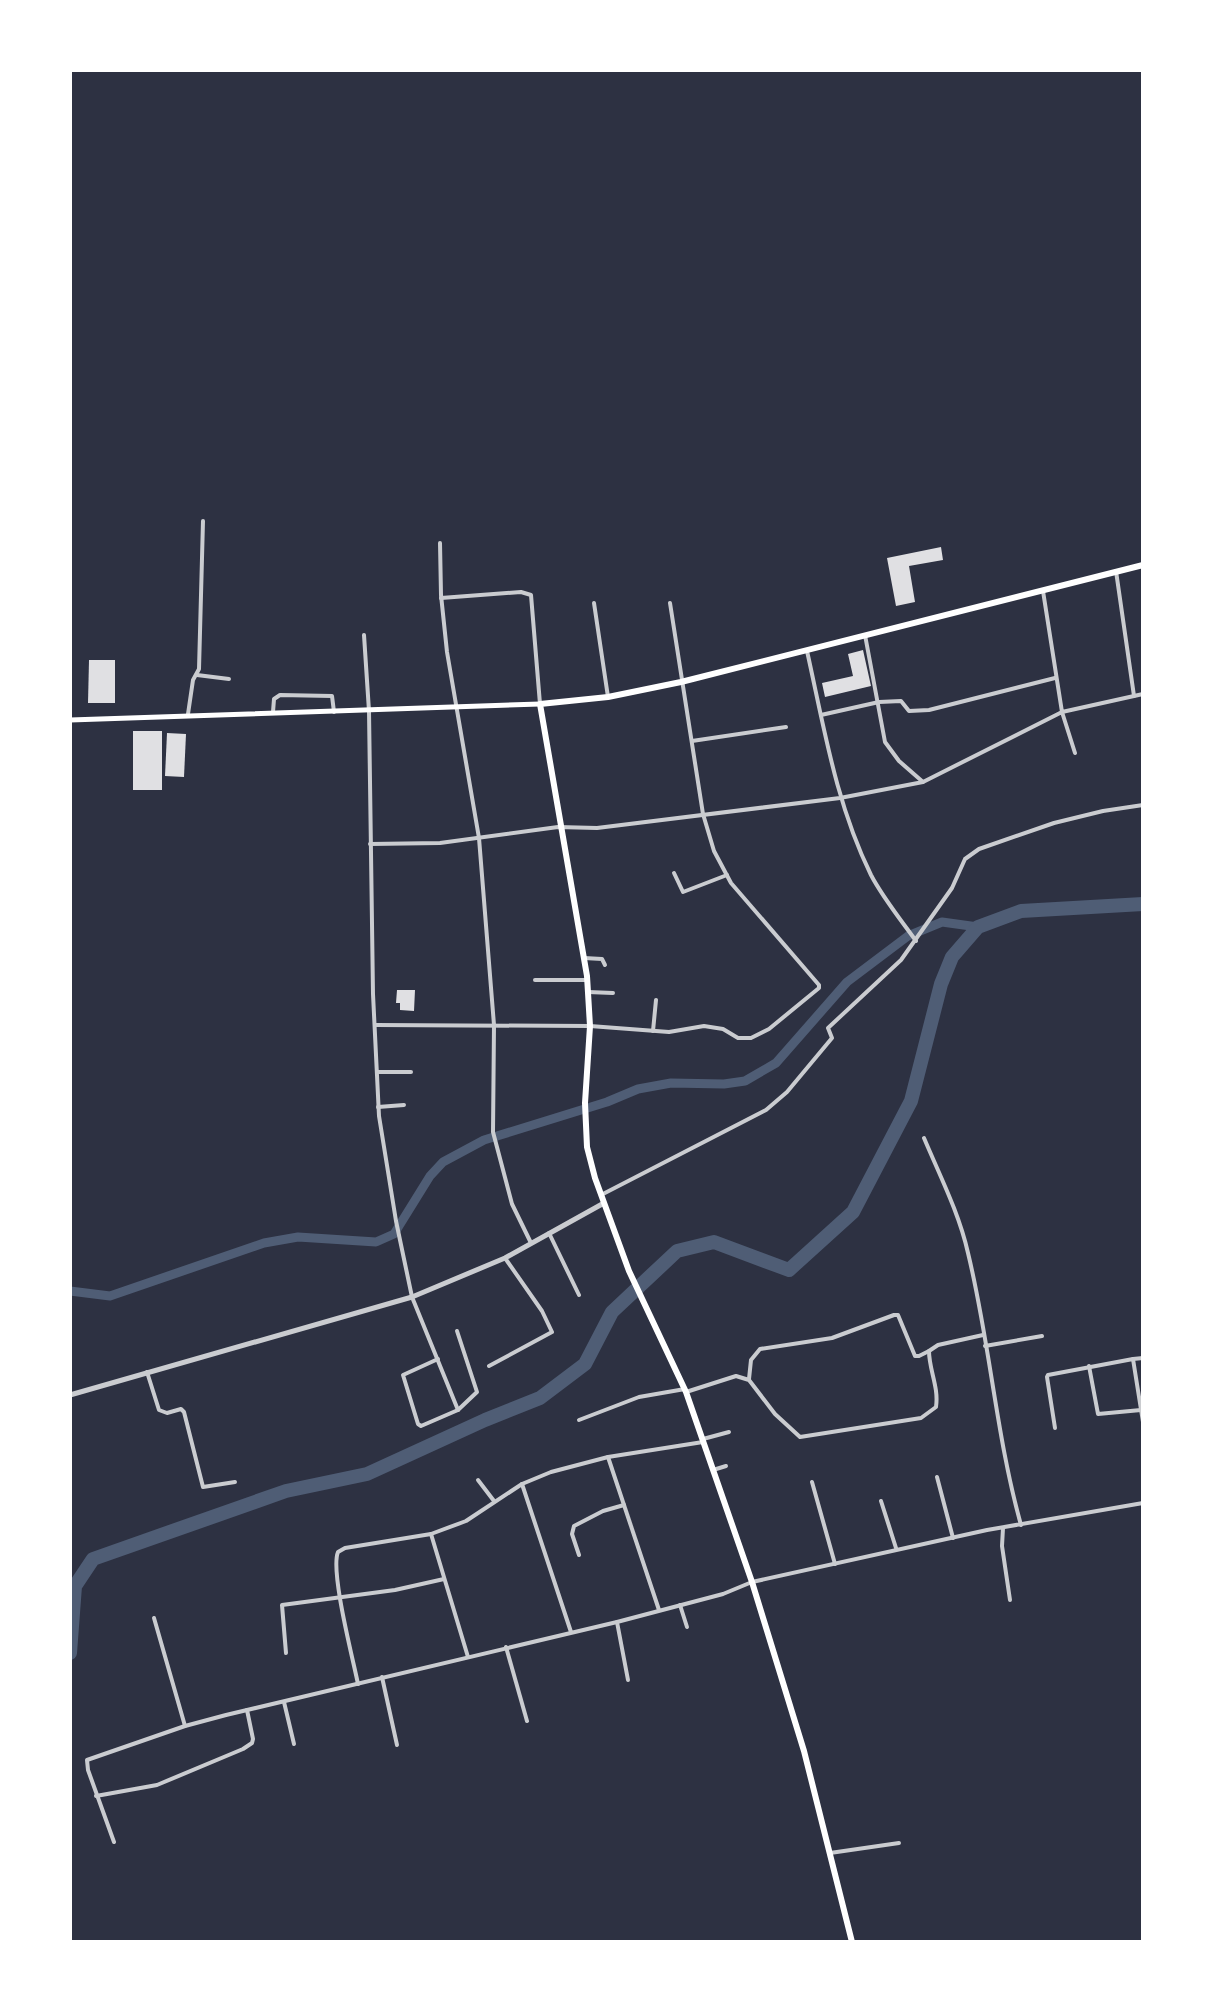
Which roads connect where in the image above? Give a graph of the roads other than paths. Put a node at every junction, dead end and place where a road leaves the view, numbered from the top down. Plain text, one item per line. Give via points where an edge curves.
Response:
1 (203, 521) dead end
2 (440, 543) dead end
3 (1143, 565) edge
4 (1116, 571) junction
5 (1043, 591) junction
6 (441, 598) junction
7 (594, 603) dead end
8 (670, 603) dead end
9 (364, 635) dead end
10 (865, 635) junction
11 (807, 651) junction
12 (197, 675) junction
13 (1055, 678) junction
14 (229, 679) dead end
15 (681, 682) junction
16 (1143, 694) edge
17 (1134, 696) junction
18 (608, 697) junction
19 (879, 702) junction
20 (540, 704) junction
21 (456, 707) junction
22 (369, 711) junction
23 (334, 712) junction
24 (1062, 712) junction
25 (273, 713) junction
26 (188, 714) junction
27 (821, 715) junction
28 (70, 720) edge
29 (786, 727) dead end
30 (692, 741) junction
31 (1075, 753) dead end
32 (923, 782) junction
33 (840, 798) junction
34 (1143, 805) edge
35 (703, 814) junction
36 (561, 827) junction
37 (479, 838) junction
38 (370, 844) junction
39 (674, 873) dead end
40 (727, 875) junction
41 (916, 941) junction
42 (584, 958) junction
43 (605, 965) dead end
44 (535, 980) dead end
45 (587, 980) junction
46 (588, 992) junction
47 (613, 993) dead end
48 (656, 1000) dead end
49 (376, 1025) junction
50 (494, 1025) junction
51 (590, 1026) junction
52 (653, 1031) junction
53 (376, 1072) junction
54 (411, 1072) dead end
55 (404, 1105) dead end
56 (378, 1107) junction
57 (924, 1138) dead end
58 (601, 1195) junction
59 (604, 1203) junction
60 (549, 1233) junction
61 (531, 1243) junction
62 (505, 1258) junction
63 (579, 1295) dead end
64 (412, 1297) junction
65 (457, 1331) dead end
66 (983, 1335) junction
67 (1042, 1336) dead end
68 (985, 1346) junction
69 (929, 1351) junction
70 (1143, 1358) edge
71 (438, 1359) junction
72 (1133, 1359) junction
73 (489, 1366) dead end
74 (1089, 1366) junction
75 (147, 1372) junction
76 (749, 1380) junction
77 (685, 1391) junction
78 (70, 1395) edge
79 (458, 1410) junction
80 (1141, 1410) junction
81 (579, 1420) dead end
82 (1143, 1422) edge
83 (1055, 1428) dead end
84 (729, 1432) dead end
85 (703, 1441) junction
86 (608, 1457) junction
87 (726, 1466) dead end
88 (713, 1470) junction
89 (937, 1477) dead end
90 (478, 1480) dead end
91 (235, 1482) dead end
92 (812, 1482) dead end
93 (522, 1484) junction
94 (494, 1501) junction
95 (881, 1501) dead end
96 (1143, 1503) edge
97 (624, 1505) junction
98 (1021, 1525) junction
99 (1003, 1528) junction
100 (431, 1534) junction
101 (953, 1538) junction
102 (896, 1549) junction
103 (579, 1555) dead end
104 (835, 1564) junction
105 (444, 1579) junction
106 (752, 1582) junction
107 (340, 1596) junction
108 (1010, 1600) dead end
109 (680, 1605) junction
110 (659, 1610) junction
111 (154, 1618) dead end
112 (617, 1622) junction
113 (687, 1627) dead end
114 (571, 1632) junction
115 (506, 1647) junction
116 (286, 1653) dead end
117 (468, 1657) junction
118 (382, 1677) junction
119 (628, 1680) dead end
120 (358, 1684) junction
121 (284, 1702) junction
122 (247, 1710) junction
123 (527, 1721) dead end
124 (185, 1726) junction
125 (294, 1744) dead end
126 (397, 1745) dead end
127 (96, 1796) junction
128 (114, 1842) dead end
129 (899, 1843) dead end
130 (830, 1853) junction
131 (852, 1942) edge

1 - 12 street
2 - 6 street
3 - 4 main road
4 - 5 main road
4 - 17 street
5 - 10 main road
5 - 13 street
6 - 20 street via 531,595
6 - 21 street
7 - 18 street
8 - 15 street
9 - 22 street
10 - 11 main road
10 - 19 street
11 - 15 main road
11 - 27 street
12 - 14 street
12 - 26 street
13 - 19 street via 929,710 909,711 901,701
13 - 24 street
15 - 18 main road
15 - 30 street
16 - 17 street
17 - 24 street
18 - 20 main road
19 - 27 street
19 - 32 street via 885,742
20 - 21 main road
20 - 36 main road
21 - 22 main road
21 - 37 street
22 - 23 main road
22 - 38 street
23 - 25 main road
23 - 25 street via 332,696 282,695 274,699
24 - 31 street
24 - 32 street
25 - 26 main road
26 - 28 main road
27 - 33 street
29 - 30 street
30 - 35 street
32 - 33 street
33 - 35 street
33 - 41 street via 873,878
34 - 41 street via 1054,823 979,849 965,859
35 - 36 street via 597,828
35 - 40 street
36 - 37 street
36 - 42 main road
37 - 38 street
37 - 50 street
38 - 49 street
39 - 40 street via 683,892
40 - 52 street via 819,988 751,1038 704,1026
41 - 58 street via 828,1028 832,1038 769,1108
42 - 43 street via 600,958
42 - 45 main road
44 - 45 street
45 - 46 main road
46 - 47 street
46 - 51 main road
48 - 52 street
49 - 50 street
49 - 53 street
50 - 51 street
50 - 61 street via 495,1144 512,1204
51 - 52 street
51 - 58 main road via 585,1120
53 - 54 street
53 - 56 street
55 - 56 street
56 - 64 street
57 - 66 street via 962,1232
58 - 59 main road
59 - 60 street
59 - 77 main road
60 - 61 street
60 - 63 street
61 - 62 street
62 - 64 street
62 - 73 street via 552,1332
64 - 71 street
64 - 75 street
65 - 79 street via 477,1392
66 - 68 street
66 - 69 street
67 - 68 street
68 - 98 street
69 - 76 street via 915,1356 894,1315 832,1338 760,1349 751,1360
69 - 76 street via 936,1407 921,1418 800,1437
70 - 72 street
71 - 79 street
71 - 79 street via 403,1375 418,1424 425,1426
72 - 74 street
72 - 80 street
74 - 80 street via 1098,1414
74 - 83 street via 1047,1377
75 - 78 street
75 - 91 street via 159,1410 184,1412 203,1487
76 - 77 street via 736,1376
77 - 81 street via 639,1397
77 - 85 main road
80 - 82 street
84 - 85 street
85 - 86 street
85 - 88 main road
86 - 93 street
86 - 97 street
87 - 88 street
88 - 106 main road
89 - 101 street
90 - 94 street
92 - 104 street
93 - 94 street
93 - 114 street
94 - 100 street via 466,1521
95 - 102 street
96 - 98 street
97 - 103 street via 574,1526
97 - 110 street
98 - 99 street
99 - 101 street
99 - 108 street
100 - 105 street
100 - 107 street via 338,1552
101 - 102 street
102 - 104 street
104 - 106 street
105 - 107 street
105 - 117 street
106 - 109 street
106 - 130 main road
107 - 116 street via 282,1605
107 - 120 street
109 - 110 street
109 - 113 street
110 - 112 street
111 - 124 street
112 - 114 street
112 - 119 street
114 - 115 street
115 - 117 street
115 - 123 street
117 - 118 street
118 - 120 street
118 - 126 street
120 - 121 street
121 - 122 street
121 - 125 street
122 - 124 street
122 - 127 street via 253,1739 243,1749 157,1785
124 - 127 street via 87,1760
127 - 128 street
129 - 130 street
130 - 131 main road

